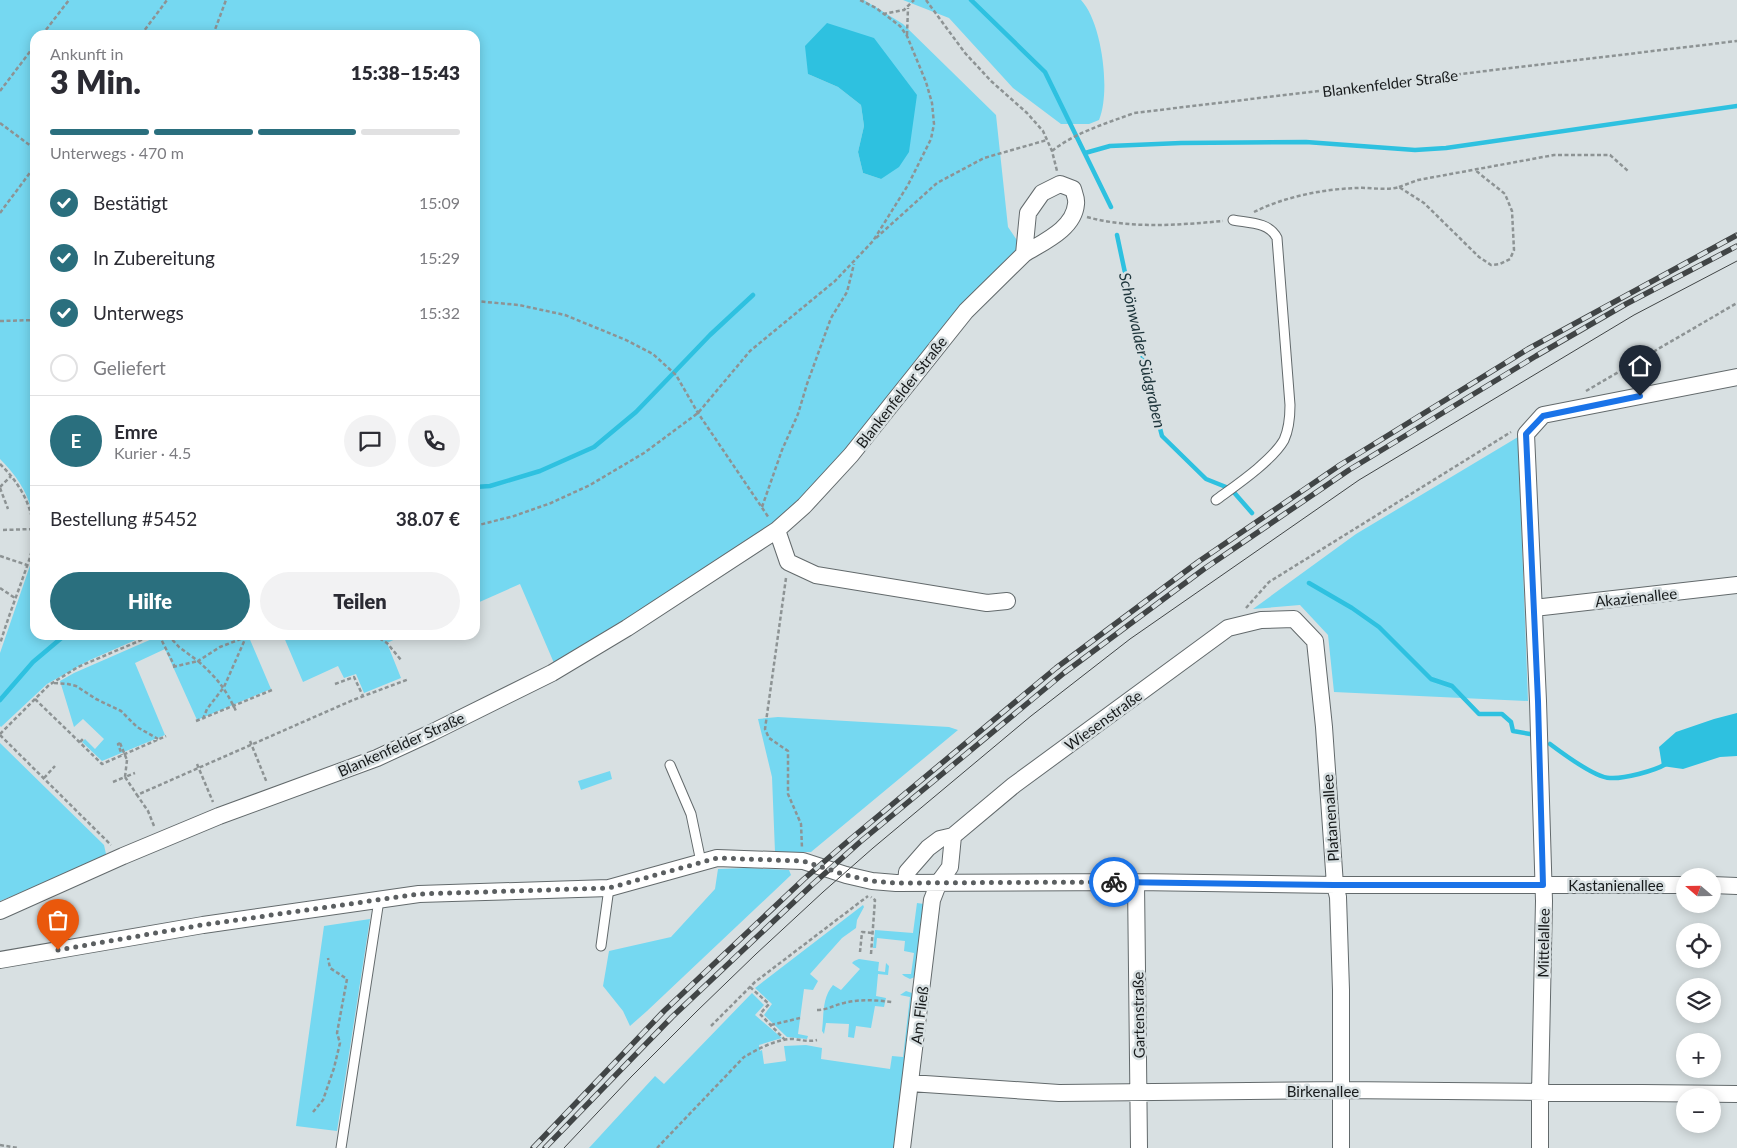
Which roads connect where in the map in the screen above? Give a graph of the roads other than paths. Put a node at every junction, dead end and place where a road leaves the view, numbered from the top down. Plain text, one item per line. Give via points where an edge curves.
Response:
1 (1233, 220) road end
2 (1024, 254) junction
3 (1737, 377) edge
4 (1216, 500) dead end
5 (777, 530) junction
6 (1737, 585) edge
7 (1007, 601) dead end
8 (1534, 608) junction
9 (1261, 620) joint
10 (670, 765) dead end
11 (953, 836) junction
12 (701, 862) junction
13 (938, 882) junction
14 (1136, 882) junction
15 (906, 883) junction
16 (1334, 885) junction
17 (1543, 885) junction
18 (1676, 885) edge
19 (1721, 885) edge
20 (1737, 886) edge
21 (609, 888) junction
22 (379, 900) junction
23 (0, 911) edge
24 (601, 946) dead end
25 (0, 960) edge
26 (910, 1083) junction
27 (1340, 1090) junction
28 (1139, 1093) junction
29 (1540, 1093) junction
30 (1737, 1094) edge
31 (341, 1148) edge
32 (902, 1148) edge
33 (1139, 1148) edge
34 (1340, 1148) edge
35 (1540, 1148) edge

1 - 4 lane via 1268,226 1277,238 1289,425 1284,440 1274,452
2 - 2 street, Blankenfelder Straße via 1070,221 1076,204 1073,189 1060,184 1042,193 1028,213
2 - 5 street, Blankenfelder Straße via 966,310 851,455
3 - 8 street, Mittelallee via 1543,416 1526,434
5 - 7 street via 788,562 816,575 987,603
5 - 23 street, Blankenfelder Straße via 552,673 377,758 218,816
6 - 8 street, Akazienallee
8 - 17 street, Mittelallee
9 - 11 street, Wiesenstraße via 1228,628 1014,786
9 - 16 street, Platanenallee via 1294,619 1314,641 1324,727
10 - 12 lane via 691,814
11 - 13 street via 950,867
11 - 15 street, Wiesenstraße via 940,839 928,848 907,872
12 - 15 street, Kastanienallee via 717,858 803,861 872,881
12 - 21 street, Kastanienallee
13 - 14 street, Kastanienallee
13 - 15 street, Kastanienallee
13 - 26 street, Am Fließ via 932,900
14 - 16 street, Kastanienallee
14 - 28 street, Gartenstraße
16 - 17 street, Kastanienallee
16 - 27 street, Platanenallee via 1338,897 1341,990
17 - 18 street, Kastanienallee
17 - 29 street, Mittelallee
19 - 20 street
21 - 22 street, Kastanienallee via 419,894
21 - 24 lane
22 - 25 street, Kastanienallee via 202,925
22 - 31 lane
26 - 28 street, Birkenallee via 1059,1093
26 - 32 street, Am Fließ
27 - 28 street, Birkenallee
27 - 29 street, Birkenallee
27 - 34 street, Platanenallee
28 - 33 street, Gartenstraße
29 - 30 street, Birkenallee
29 - 35 street, Mittelallee

